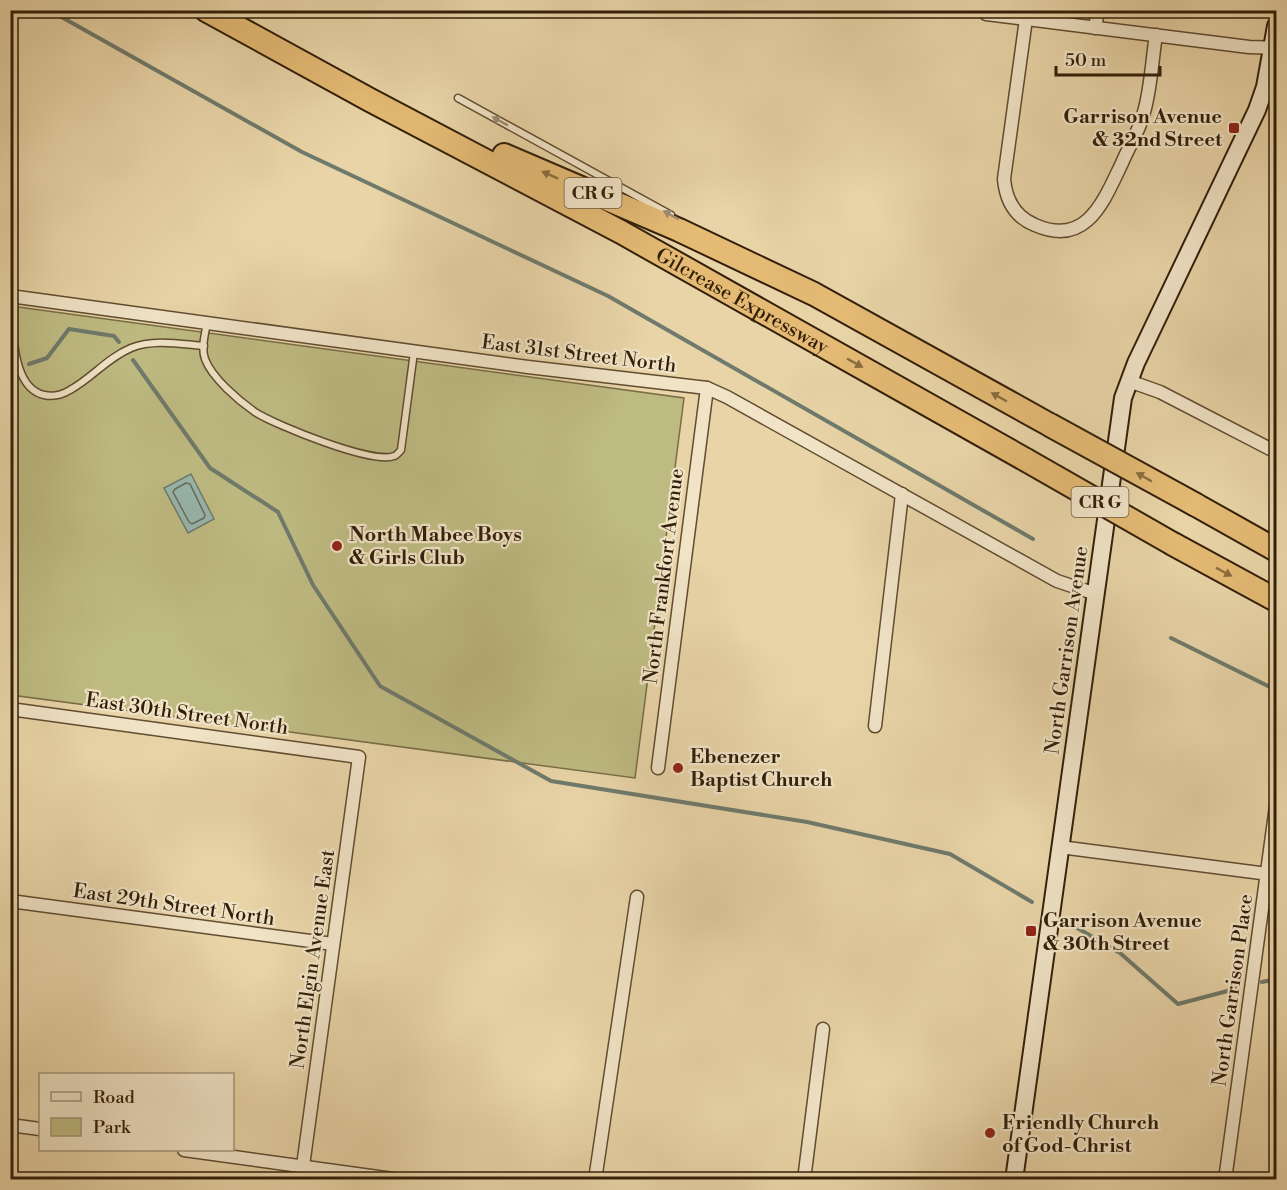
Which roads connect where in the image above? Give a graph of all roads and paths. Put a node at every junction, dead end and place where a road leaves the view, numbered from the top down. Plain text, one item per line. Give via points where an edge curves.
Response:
1 (206, 10) edge
2 (1098, 10) edge
3 (994, 13) edge
4 (1026, 19) junction
5 (1276, 26) edge
6 (1095, 28) junction
7 (1155, 35) junction
8 (1275, 48) edge
9 (458, 98) dead end
10 (370, 100) junction
11 (678, 219) dead end
12 (709, 236) dead end
13 (814, 294) junction
14 (10, 296) edge
15 (10, 311) edge
16 (207, 322) junction
17 (204, 346) junction
18 (414, 351) junction
19 (1129, 381) junction
20 (707, 388) junction
21 (1276, 452) edge
22 (902, 494) junction
23 (1276, 550) edge
24 (1096, 594) junction
25 (1276, 600) edge
26 (10, 709) edge
27 (875, 726) dead end
28 (359, 757) joint
29 (658, 768) dead end
30 (1276, 806) edge
31 (1060, 847) junction
32 (1272, 875) edge
33 (637, 897) dead end
34 (10, 901) edge
35 (333, 944) junction
36 (823, 1029) dead end
37 (10, 1125) edge
38 (39, 1130) edge
39 (198, 1151) edge
40 (303, 1166) junction
41 (400, 1179) edge
42 (595, 1179) edge
43 (804, 1179) edge
44 (1014, 1179) edge
45 (1225, 1179) edge

1 - 10 highway, Gilcrease Expressway / CR G
2 - 6 street
3 - 4 street
4 - 6 street
4 - 7 street via 1005,193 1018,216 1057,231 1084,224 1104,202 1144,112
5 - 8 street, North Garrison Avenue
6 - 7 street
7 - 8 street
8 - 19 street, North Garrison Avenue via 1257,110
11 -> 9 lane, Gilcrease Expressway
13 -> 10 highway, CR G via 679,230
10 -> 25 highway, Gilcrease Expressway / CR G, bridge via 621,232
12 - 13 lane, Gilcrease Expressway
23 -> 13 highway, Gilcrease Expressway / CR G, bridge
14 - 16 street, East 31st Street North
15 - 17 lane via 18,367 32,390 50,397 70,390 131,348 164,343
16 - 17 lane
16 - 18 street, East 31st Street North
17 - 18 lane via 212,371 256,413 338,447 386,457 401,450
18 - 20 street, East 31st Street North
19 - 21 street via 1160,392
19 - 24 street, North Garrison Avenue via 1123,398
20 - 22 street, East 31st Street North
20 - 29 street, North Frankfort Avenue
22 - 24 street, East 31st Street North via 1058,581
22 - 27 street
24 - 31 street, North Garrison Avenue
26 - 28 street, East 30th Street North
28 - 35 street, North Elgin Avenue East
30 - 32 street, North Garrison Place
31 - 32 street
31 - 44 street, North Garrison Avenue
32 - 45 street, North Garrison Place
33 - 42 street
34 - 35 street, East 29th Street North
35 - 40 street, North Elgin Avenue East
36 - 43 street
37 - 38 street
39 - 40 street
40 - 41 street

